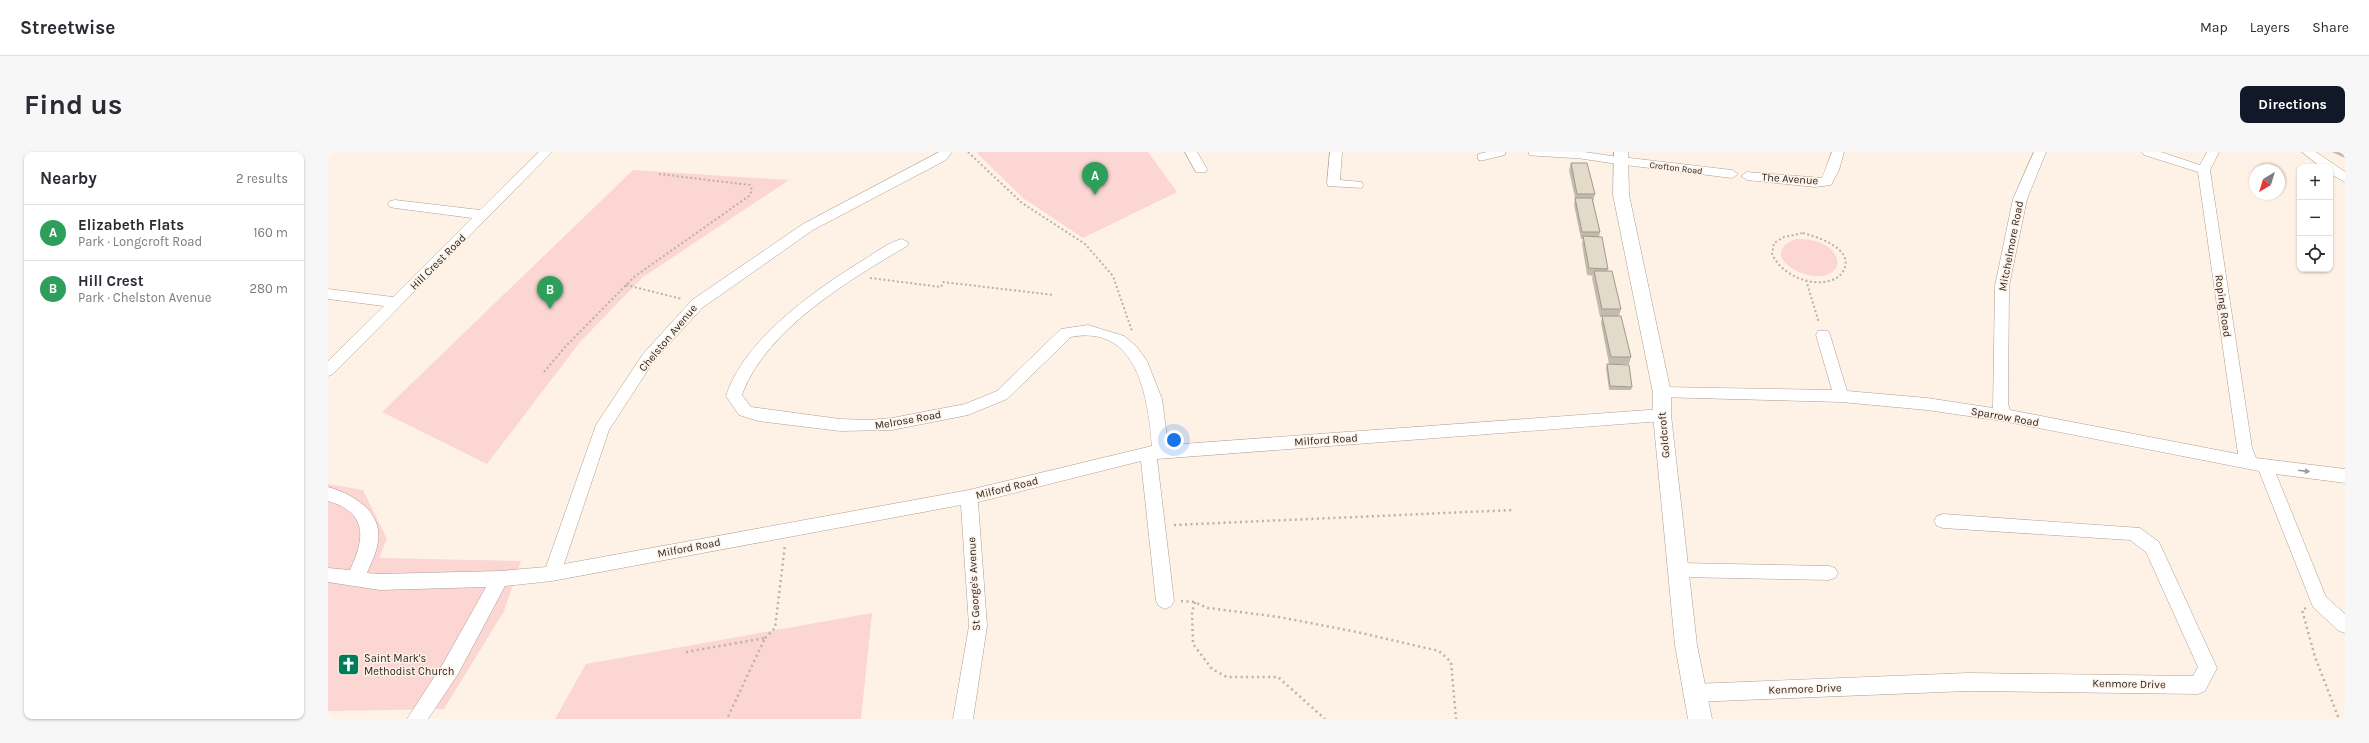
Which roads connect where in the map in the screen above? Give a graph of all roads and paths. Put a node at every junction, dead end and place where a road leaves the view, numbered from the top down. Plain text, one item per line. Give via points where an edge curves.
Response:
1 (546, 152) edge
2 (946, 152) edge
3 (968, 152) edge
4 (1191, 152) edge
5 (1336, 152) edge
6 (1502, 152) edge
7 (1532, 152) edge
8 (1838, 152) edge
9 (2040, 152) edge
10 (2148, 152) edge
11 (2213, 152) edge
12 (2308, 152) edge
13 (1481, 157) dead end
14 (1621, 157) edge
15 (2326, 164) edge
16 (1201, 168) dead end
17 (2333, 169) edge
18 (2204, 170) junction
19 (659, 174) dead end
20 (1732, 174) dead end
21 (1747, 176) dead end
22 (2345, 178) edge
23 (1357, 185) dead end
24 (395, 204) dead end
25 (484, 215) junction
26 (902, 243) dead end
27 (847, 275) junction
28 (1806, 280) junction
29 (626, 285) junction
30 (328, 294) edge
31 (1054, 295) dead end
32 (396, 302) junction
33 (698, 304) junction
34 (1133, 334) dead end
35 (1823, 335) joint
36 (328, 370) edge
37 (544, 372) dead end
38 (1662, 393) junction
39 (1841, 396) junction
40 (1662, 414) junction
41 (2003, 416) junction
42 (1154, 453) junction
43 (2257, 464) junction
44 (2345, 476) edge
45 (328, 494) edge
46 (969, 497) junction
47 (1513, 510) dead end
48 (1943, 521) dead end
49 (1156, 526) junction
50 (787, 529) junction
51 (1678, 570) junction
52 (1829, 573) dead end
53 (328, 574) edge
54 (552, 574) junction
55 (355, 579) junction
56 (500, 579) junction
57 (1165, 601) joint
58 (1194, 602) junction
59 (2319, 602) junction
60 (2345, 624) edge
61 (765, 638) junction
62 (686, 652) dead end
63 (1694, 693) junction
64 (417, 719) edge
65 (727, 719) edge
66 (963, 719) edge
67 (1325, 719) edge
68 (1456, 719) edge
69 (1700, 719) edge
70 (2339, 719) edge

1 - 25 street, Hill Crest Road
2 - 33 street, Chelston Avenue via 942,157 808,227
3 - 34 path via 1022,203 1085,244 1113,276
4 - 16 street
5 - 23 street via 1333,183
6 - 13 lane
7 - 14 lane
8 - 21 street, The Avenue via 1833,170 1826,182
9 - 41 street, Mitchelmore Road via 2020,199 2002,286 2000,404
10 - 18 street
11 - 18 street
12 - 15 street
14 - 20 street, Crofton Road
14 - 38 street, Goldcroft via 1621,195
17 - 22 street
18 - 43 street, Roping Road via 2244,448
19 - 29 path via 750,185 752,190 749,196
24 - 25 street
25 - 32 street, Hill Crest Road
26 - 27 street, Melrose Road
27 - 31 path via 941,287 943,282
27 - 42 street, Melrose Road via 784,324 763,346 736,387 734,396 745,411 758,415 840,425 869,426 968,409 1002,394 1066,333 1077,330 1090,331 1109,335 1129,346 1141,362 1157,405
28 - 28 path via 1819,282 1840,276 1847,262 1844,254 1837,246 1816,235 1797,233 1782,236 1771,248 1771,256 1776,263 1794,276
28 - 35 path
29 - 33 path
29 - 37 path
30 - 32 street
32 - 36 street, Hill Crest Road
33 - 54 street, Chelston Avenue via 648,358 602,429
35 - 39 street
38 - 39 street, Sparrow Road
38 - 40 street, Goldcroft
39 - 41 street, Sparrow Road via 1928,404
40 - 42 street, Milford Road
40 - 51 street, Goldcroft
41 - 43 street, Sparrow Road
42 - 46 street, Milford Road
42 - 49 street, Melrose Road
43 -> 44 street, Sparrow Road
43 - 59 street, Roping Road
45 - 55 street via 353,505 367,518 371,532 369,548
46 - 50 street, Milford Road
46 - 66 street, St George's Avenue via 978,626
47 - 49 path
48 - 63 street, Kenmore Drive via 2134,533 2154,547 2208,668 2198,684 1968,682
49 - 57 street, Melrose Road
50 - 54 street, Milford Road
50 - 61 path via 775,628
51 - 52 street
51 - 63 street, Goldcroft
53 - 55 street, Milford Road
54 - 56 street, Milford Road
55 - 56 street, Milford Road via 380,582
56 - 64 street via 451,668
57 - 58 path
58 - 67 path via 1194,644 1212,669 1227,677 1278,677
58 - 68 path via 1208,608 1279,617 1439,651 1451,662
59 - 60 street, Roping Road
59 - 70 path via 2302,610 2315,657
61 - 62 path
61 - 65 path
63 - 69 street, Goldcroft

